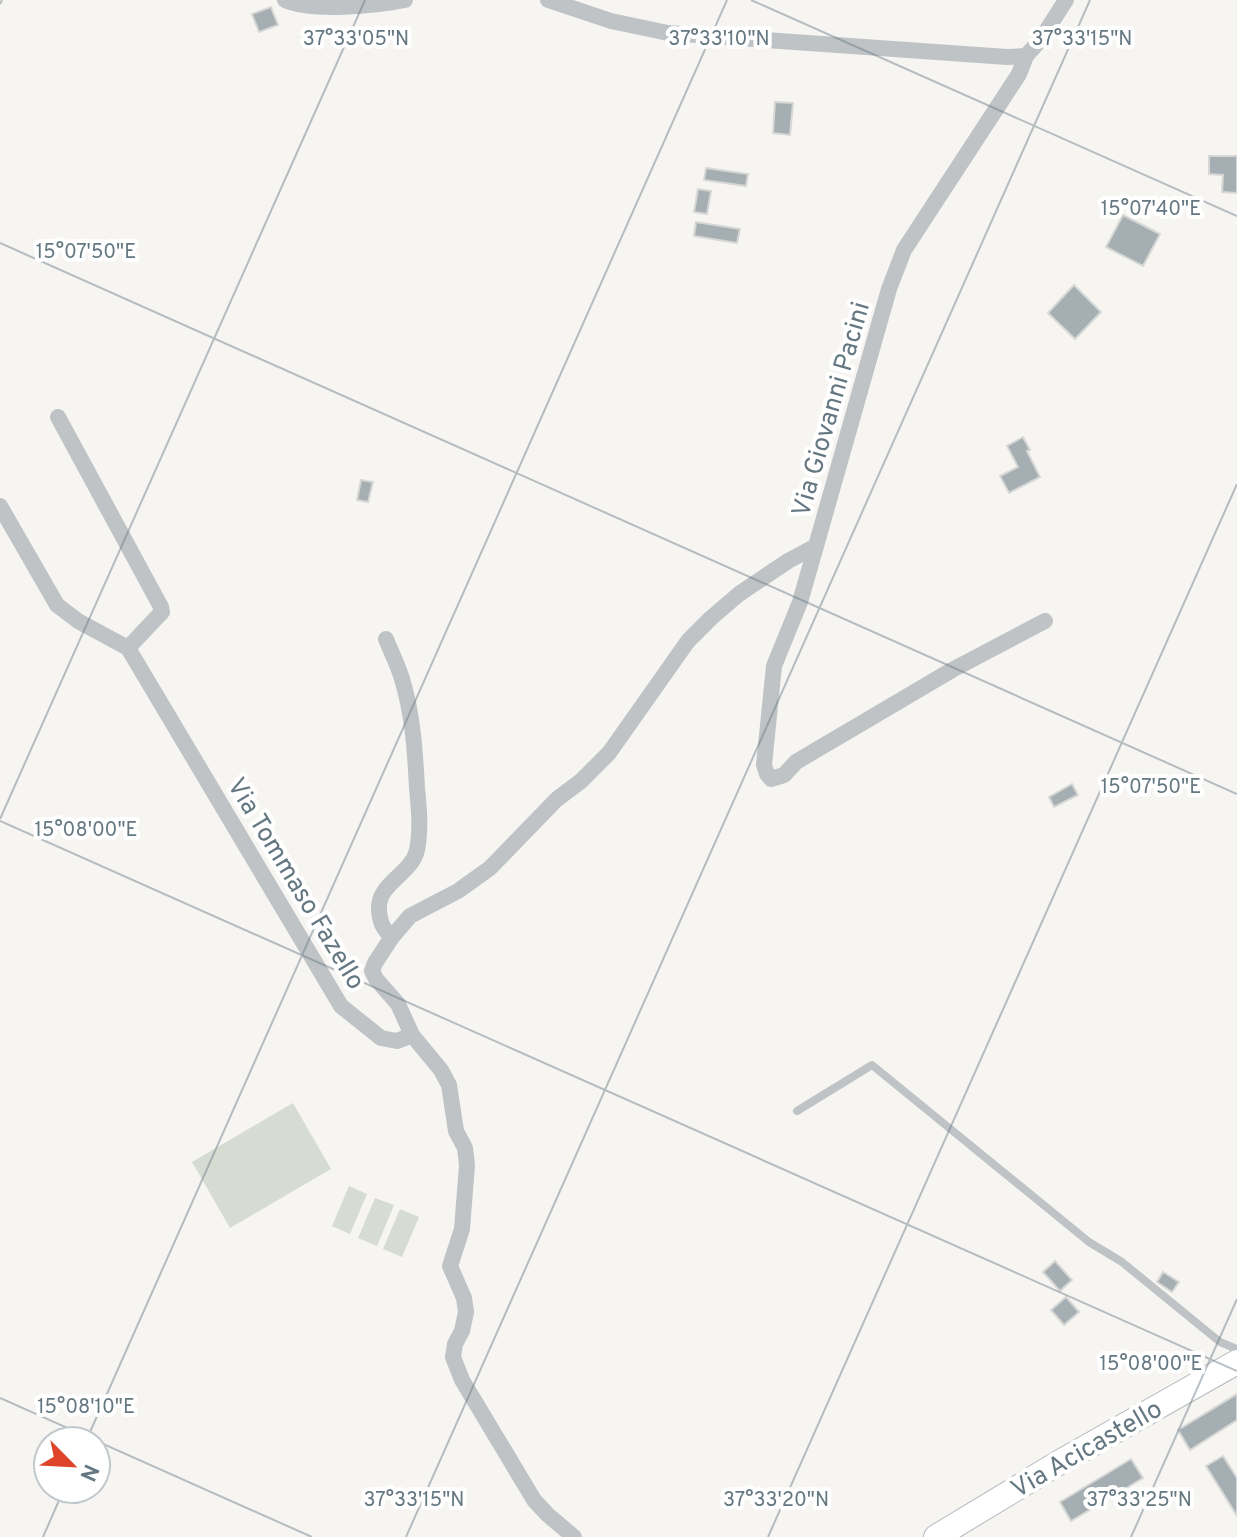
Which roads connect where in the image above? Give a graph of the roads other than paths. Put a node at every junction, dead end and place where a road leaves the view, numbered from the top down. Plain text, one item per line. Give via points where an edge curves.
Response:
1 (285, 0) edge
2 (405, 0) edge
3 (548, 0) edge
4 (1066, 0) edge
5 (1026, 56) junction
6 (58, 417) dead end
7 (0, 506) edge
8 (816, 546) junction
9 (1045, 621) dead end
10 (386, 639) dead end
11 (128, 648) junction
12 (392, 937) junction
13 (412, 1035) junction
14 (797, 1111) dead end
15 (1237, 1349) edge
16 (1237, 1362) edge
17 (574, 1537) edge
18 (936, 1537) edge

1 - 2 street via 323,7
3 - 5 street via 668,33
4 - 5 street, Via Giovanni Pacini
5 - 8 street, Via Giovanni Pacini via 904,250
6 - 11 street via 161,607
7 - 11 street via 57,605
8 - 9 street via 774,666 764,765 771,779 952,670
8 - 12 street, Via Giovanni Pacini via 711,618 688,641 609,753 490,868 410,916
10 - 12 street via 411,712 419,807 417,851 379,905 381,923
11 - 13 street, Via Tommaso Fazello via 341,1006 381,1038 397,1041
12 - 13 street, Via Giovanni Pacini via 372,971 398,1004
13 - 17 street via 449,1085 456,1131 465,1148 462,1229 450,1266 466,1312 453,1357 534,1500
14 - 15 lane via 872,1065 1089,1242 1122,1262 1220,1342
16 - 18 main road, Via Acicastello

